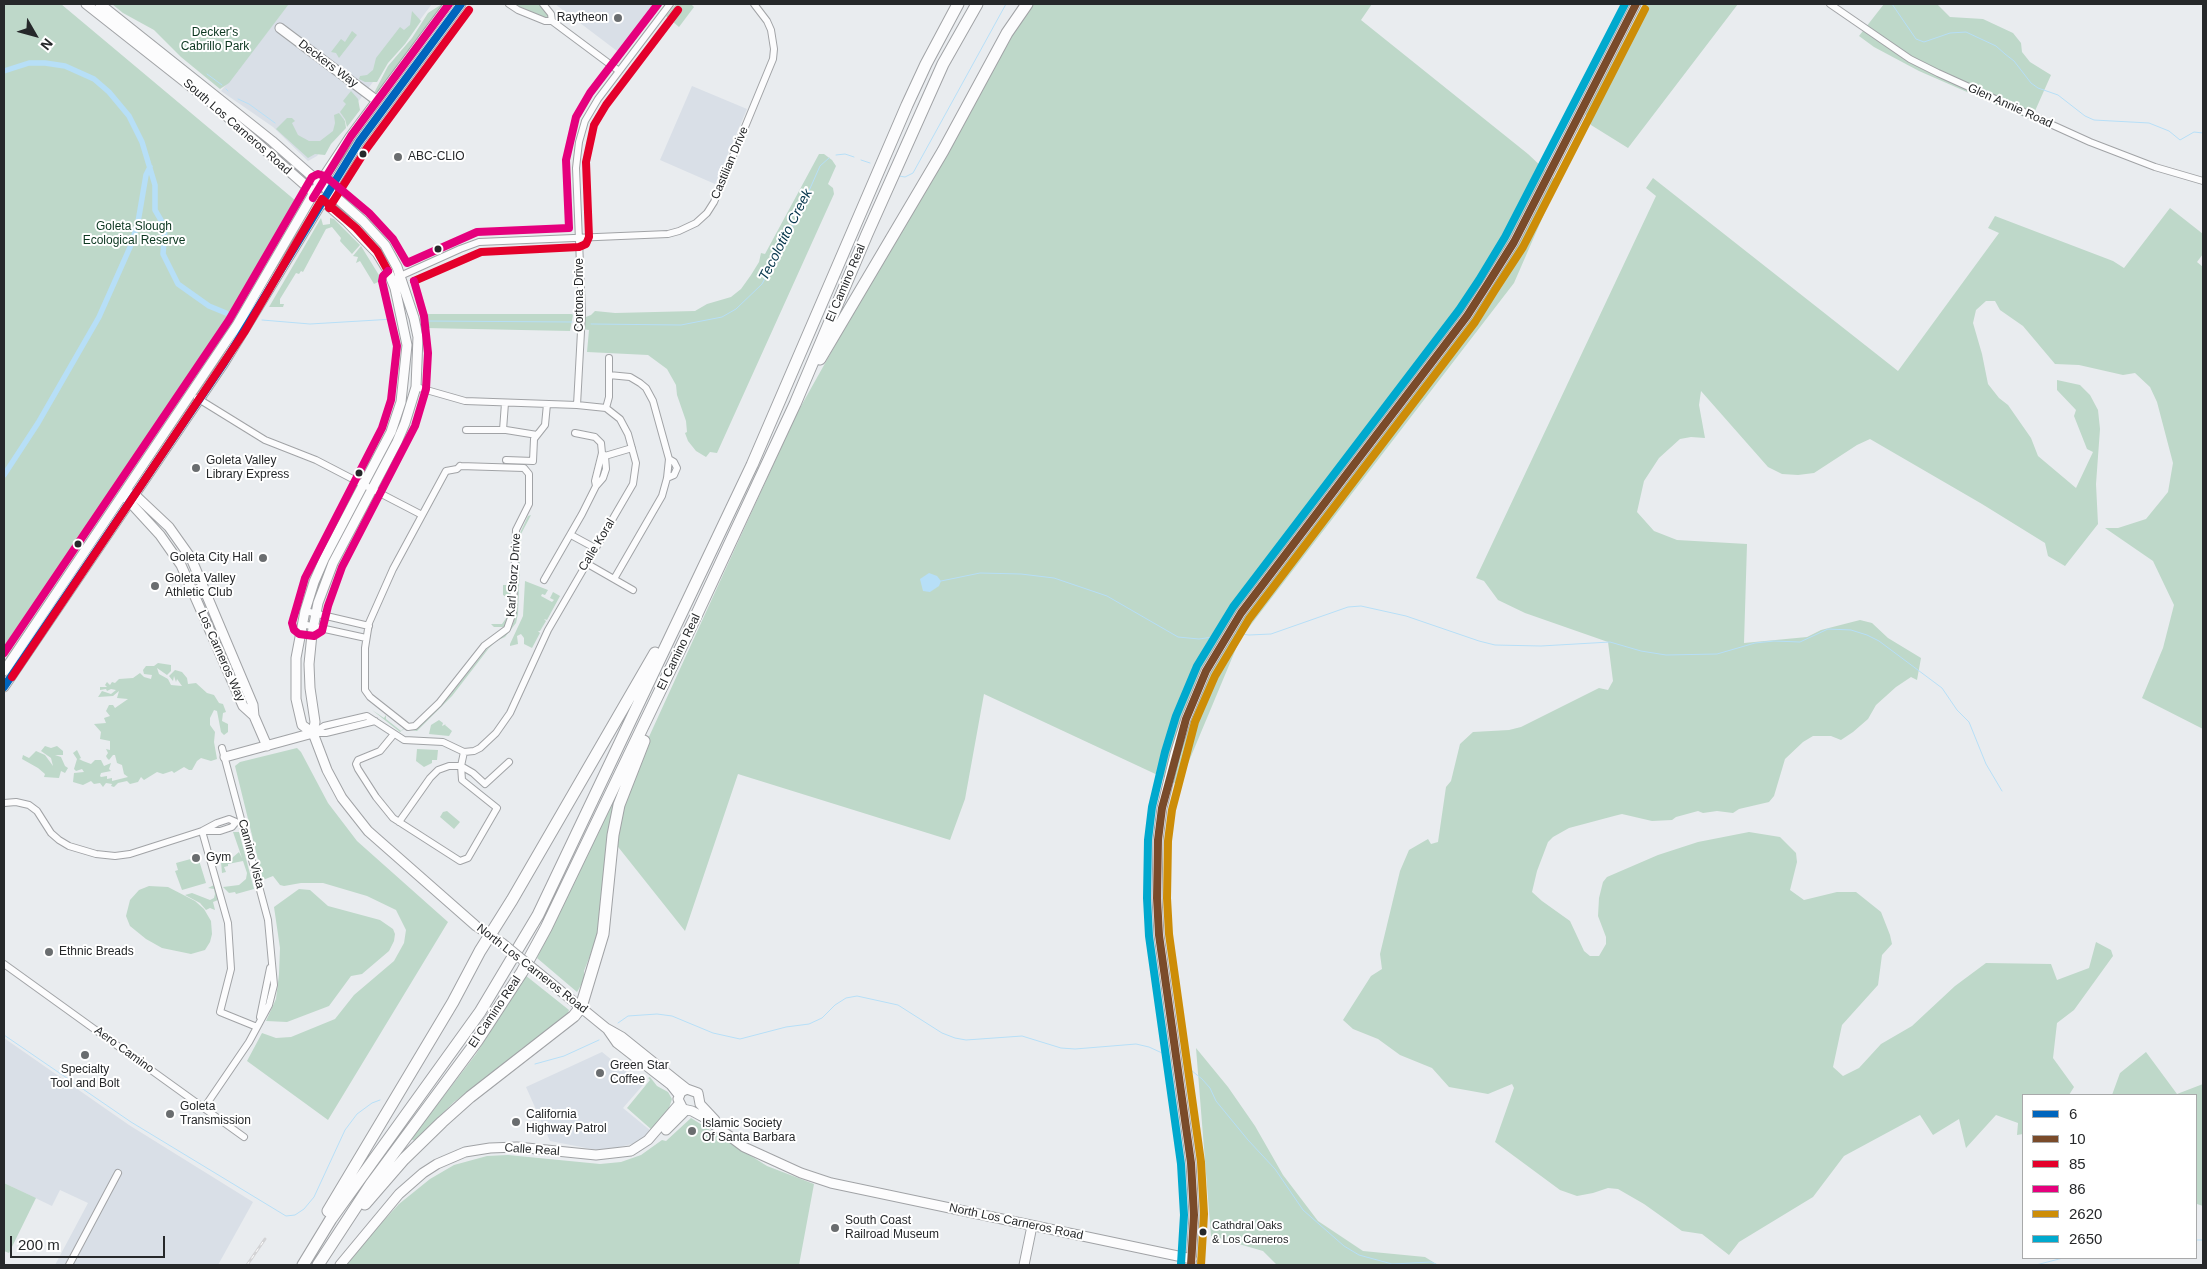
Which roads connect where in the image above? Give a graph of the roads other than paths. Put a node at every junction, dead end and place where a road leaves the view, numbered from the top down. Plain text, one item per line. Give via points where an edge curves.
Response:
1 (86, 4) edge
2 (100, 4) edge
3 (449, 4) edge
4 (461, 4) edge
5 (509, 4) edge
6 (543, 4) edge
7 (670, 4) edge
8 (754, 4) edge
9 (949, 4) edge
10 (958, 4) edge
11 (977, 4) edge
12 (1027, 4) edge
13 (1636, 4) edge
14 (1830, 4) edge
15 (552, 21) junction
16 (280, 28) dead end
17 (619, 71) junction
18 (376, 100) junction
19 (907, 105) junction
20 (2203, 181) edge
21 (319, 184) junction
22 (328, 191) junction
23 (314, 194) junction
24 (322, 201) junction
25 (579, 237) junction
26 (401, 276) junction
27 (392, 280) junction
28 (609, 358) dead end
29 (609, 375) junction
30 (416, 388) junction
31 (191, 394) junction
32 (200, 399) junction
33 (505, 403) junction
34 (547, 404) junction
35 (795, 404) junction
36 (576, 405) junction
37 (606, 408) junction
38 (466, 430) dead end
39 (503, 430) junction
40 (575, 433) dead end
41 (537, 435) junction
42 (632, 448) junction
43 (603, 454) junction
44 (506, 460) dead end
45 (363, 484) junction
46 (372, 489) junction
47 (124, 492) junction
48 (135, 495) junction
49 (128, 503) junction
50 (422, 515) junction
51 (570, 535) junction
52 (594, 548) junction
53 (586, 563) junction
54 (704, 565) junction
55 (614, 579) junction
56 (544, 580) dead end
57 (633, 590) dead end
58 (305, 611) junction
59 (315, 613) junction
60 (696, 616) junction
61 (302, 624) junction
62 (313, 626) junction
63 (368, 626) junction
64 (221, 631) junction
65 (211, 635) junction
66 (366, 638) junction
67 (4, 671) edge
68 (4, 687) edge
69 (254, 716) junction
70 (313, 733) junction
71 (394, 734) junction
72 (267, 746) junction
73 (222, 748) dead end
74 (464, 752) junction
75 (225, 757) junction
76 (509, 762) dead end
77 (461, 766) junction
78 (4, 803) edge
79 (239, 822) junction
80 (400, 822) junction
81 (202, 831) junction
82 (457, 910) joint
83 (490, 934) junction
84 (4, 964) edge
85 (581, 1007) junction
86 (257, 1027) junction
87 (606, 1028) junction
88 (688, 1089) junction
89 (700, 1104) junction
90 (684, 1105) junction
91 (204, 1108) junction
92 (244, 1137) dead end
93 (756, 1153) junction
94 (118, 1173) dead end
95 (1032, 1226) junction
96 (340, 1228) junction
97 (1192, 1262) edge
98 (69, 1265) edge
99 (295, 1265) edge
100 (303, 1265) edge
101 (318, 1265) edge
102 (340, 1265) edge
103 (1025, 1265) edge

1 - 23 main road, South Los Carneros Road via 214,105
2 - 21 main road, South Los Carneros Road via 272,142
3 - 18 main road
4 - 22 main road via 384,106
5 - 15 street via 545,21
6 - 15 street
7 - 17 street, Cortona Drive
8 - 25 street, Castilian Drive via 771,30 773,59 707,213 690,227 673,233
9 - 19 highway via 910,85
10 - 19 highway, El Camino Real
11 - 35 highway, El Camino Real via 943,64
12 - 35 highway via 1007,33 943,151
13 - 97 main road via 1514,242 1488,285 1241,612 1195,696 1174,754 1162,808 1156,869 1159,936 1189,1138 1194,1196
14 - 20 street, Glen Annie Road via 1910,59 1938,73 2090,142
15 - 17 street
16 - 18 main road, Deckers Way
17 - 25 street, Cortona Drive via 591,109 579,142 576,168
18 - 21 main road
19 - 54 highway, El Camino Real via 778,409
21 - 22 main road, South Los Carneros Road
21 - 23 main road
22 - 24 main road
22 - 26 main road, South Los Carneros Road via 384,244
23 - 24 main road, South Los Carneros Road
23 - 31 main road via 237,325
24 - 27 main road, South Los Carneros Road via 376,253
24 - 32 main road
25 - 26 street, Castilian Drive via 479,242
25 - 36 street, Cortona Drive via 582,313
26 - 27 street, Castilian Drive
26 - 30 main road, South Los Carneros Road via 416,326
27 - 45 main road, South Los Carneros Road via 407,345 402,402 391,432
28 - 29 street
29 - 37 street
29 - 55 street via 630,377 646,388 653,401 669,459 678,468 667,478 656,508
30 - 33 street via 465,402
30 - 46 main road, South Los Carneros Road via 403,429
31 - 32 street
31 - 47 main road
32 - 45 street via 265,440 316,460
32 - 48 main road
33 - 34 street
33 - 39 street
34 - 36 street
34 - 41 street via 545,425
35 - 60 highway, El Camino Real
36 - 37 street
37 - 42 street, Calle Koral via 620,419
38 - 39 street
39 - 41 street
40 - 43 street via 598,438
41 - 44 street via 532,460
42 - 43 street
42 - 52 street, Calle Koral via 636,474 631,490
43 - 51 street via 594,482 596,486
45 - 46 street
45 - 58 main road, South Los Carneros Road via 324,560
46 - 50 street
46 - 59 main road, South Los Carneros Road via 333,563
47 - 48 main road, Los Carneros Way
47 - 49 main road, Los Carneros Way
47 - 67 main road
48 - 49 main road
48 - 64 main road, Los Carneros Way via 181,542 197,571
49 - 65 main road, Los Carneros Way via 160,535 181,565
49 - 68 main road
50 - 63 street, Karl Storz Drive
50 - 66 street, Karl Storz Drive via 448,469 460,466 527,470 529,504 516,530 511,622 503,633 484,646 439,702 412,727 406,726 367,694 364,677
51 - 52 street
51 - 56 street
52 - 53 street, Calle Koral
53 - 55 street
53 - 74 street, Calle Koral via 542,642 504,722 480,748
54 - 83 highway
54 - 100 highway, El Camino Real via 538,914 480,1012 330,1219
55 - 57 street
58 - 59 street
58 - 61 main road, South Los Carneros Road
59 - 62 main road, South Los Carneros Road
59 - 63 street
60 - 85 highway via 619,805 604,934
60 - 96 highway, El Camino Real via 568,885 522,972 477,1041
61 - 62 street
61 - 70 main road, South Los Carneros Road via 296,658 296,699 302,726
62 - 66 street
62 - 70 main road, South Los Carneros Road via 309,664 315,722
63 - 66 street, Karl Storz Drive
64 - 65 main road
64 - 69 main road, Los Carneros Way via 253,706
65 - 69 main road, Los Carneros Way via 243,706
69 - 72 main road, Los Carneros Way
70 - 71 street via 324,726 367,716
70 - 72 main road
70 - 82 main road, South Los Carneros Road via 327,770 362,824
71 - 74 street via 404,740 444,742
71 - 80 street via 380,751 356,762 376,797
72 - 75 main road
73 - 75 street, Camino Vista
74 - 77 street
75 - 79 street, Camino Vista
76 - 77 street via 487,787 473,772
77 - 80 street via 449,766 434,773
77 - 80 street via 465,783 498,808 468,858 458,861
78 - 81 street via 29,805 59,840 96,854 130,854
79 - 81 street via 220,831
79 - 86 street, Camino Vista via 268,920 274,988
81 - 86 street via 228,922 231,969 220,1012
82 - 83 main road, North Los Carneros Road
83 - 85 main road, North Los Carneros Road, bridge
83 - 99 highway
84 - 91 street, Aero Camino
85 - 87 main road, North Los Carneros Road
85 - 96 highway via 432,1131
86 - 91 street, Camino Vista via 239,1060
87 - 88 main road, North Los Carneros Road
87 - 90 main road, North Los Carneros Road via 617,1043 671,1085
88 - 89 main road, North Los Carneros Road via 698,1093
88 - 90 main road
89 - 90 main road
89 - 93 main road, North Los Carneros Road
90 - 93 main road, North Los Carneros Road
90 - 102 main road, Calle Real via 652,1145 632,1156 606,1161 517,1152 481,1154 441,1169 386,1211
91 - 92 street, Aero Camino
93 - 95 main road, North Los Carneros Road via 801,1174 831,1183
94 - 98 street
95 - 97 main road, North Los Carneros Road
95 - 103 main road
96 - 101 highway, El Camino Real

